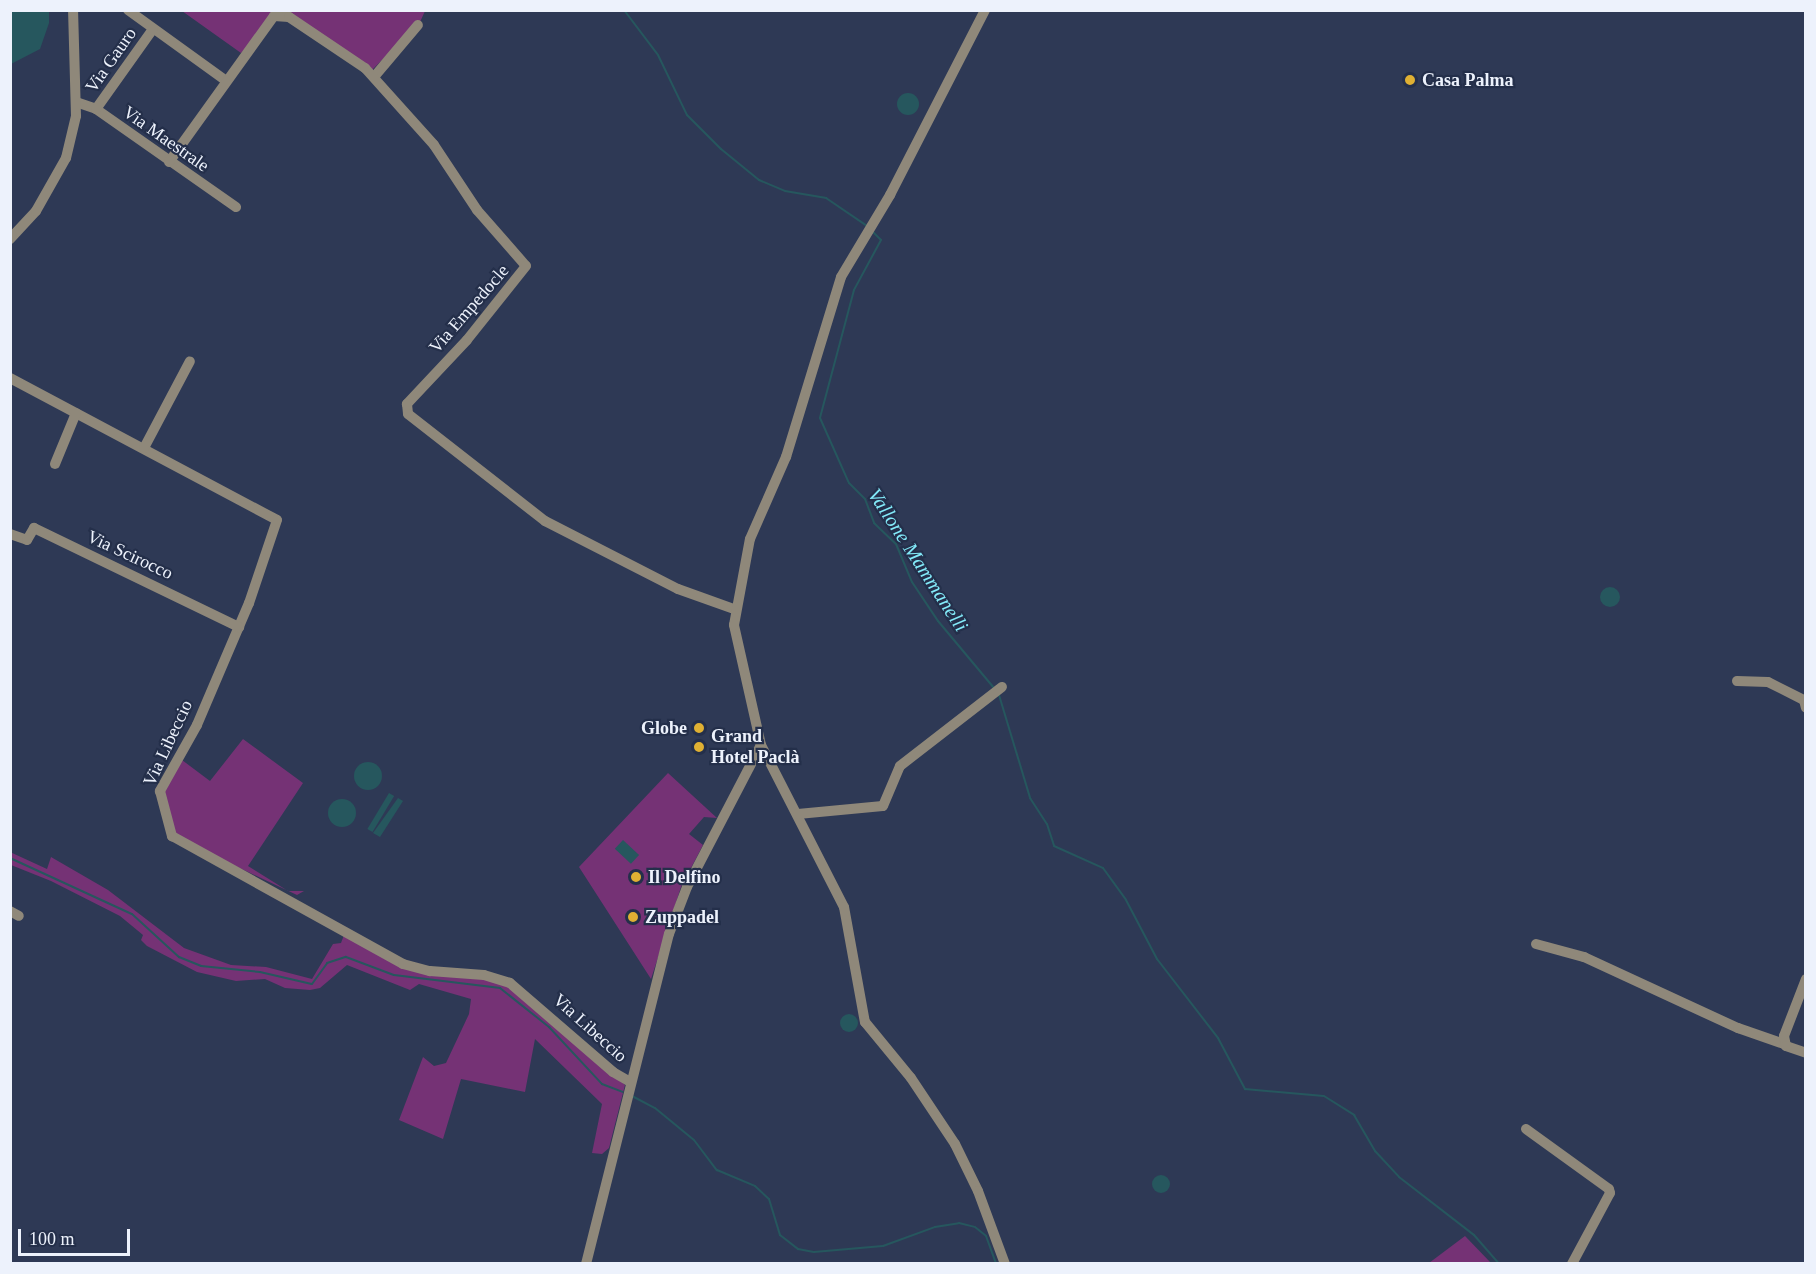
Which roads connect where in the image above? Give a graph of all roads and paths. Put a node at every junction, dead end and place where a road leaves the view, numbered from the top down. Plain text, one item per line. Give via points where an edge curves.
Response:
1 (73, 10) edge
2 (128, 10) edge
3 (985, 10) edge
4 (418, 26) dead end
5 (153, 29) junction
6 (374, 77) junction
7 (225, 80) junction
8 (76, 102) junction
9 (96, 109) junction
10 (169, 162) junction
11 (236, 207) dead end
12 (10, 239) edge
13 (190, 361) dead end
14 (10, 378) edge
15 (76, 413) junction
16 (144, 448) junction
17 (55, 464) dead end
18 (10, 534) edge
19 (735, 609) junction
20 (239, 627) junction
21 (1737, 681) dead end
22 (1002, 687) dead end
23 (1806, 708) edge
24 (761, 745) junction
25 (798, 814) junction
26 (1536, 945) dead end
27 (1806, 979) edge
28 (1784, 1044) junction
29 (1806, 1053) edge
30 (630, 1082) junction
31 (1526, 1129) dead end
32 (586, 1263) edge
33 (1005, 1263) edge
34 (1572, 1263) edge

1 - 8 street
2 - 5 street
3 - 19 street via 943,97 841,277 786,457 750,539
4 - 6 street
5 - 7 street
5 - 9 street, Via Gauro
6 - 7 street, Via Empedocle via 280,14 268,21
6 - 19 street, Via Empedocle via 434,145 470,201 526,266 407,404 408,414 545,521 678,589
7 - 10 street, Via Empedocle
8 - 9 street, Via Maestrale
8 - 12 street via 66,158 59,174 36,211
9 - 10 street, Via Maestrale
10 - 11 street, Via Maestrale
13 - 16 street
14 - 15 street, Via Libeccio
15 - 16 street, Via Libeccio
15 - 17 street
16 - 20 street, Via Libeccio via 275,516 277,525
18 - 20 street, Via Scirocco via 27,540 34,528
19 - 24 street via 738,656 761,733
20 - 30 street, Via Libeccio via 197,725 160,791 172,837 403,964 430,971 484,975 510,983 613,1072
21 - 23 street via 1768,682 1804,700
22 - 25 street via 900,766 883,806
24 - 25 street
24 - 30 street via 687,887 663,952
25 - 33 street via 844,907 865,1022 911,1077 955,1144
26 - 28 street via 1584,957 1738,1028
27 - 28 street
28 - 29 street
30 - 32 street
31 - 34 street via 1609,1189

